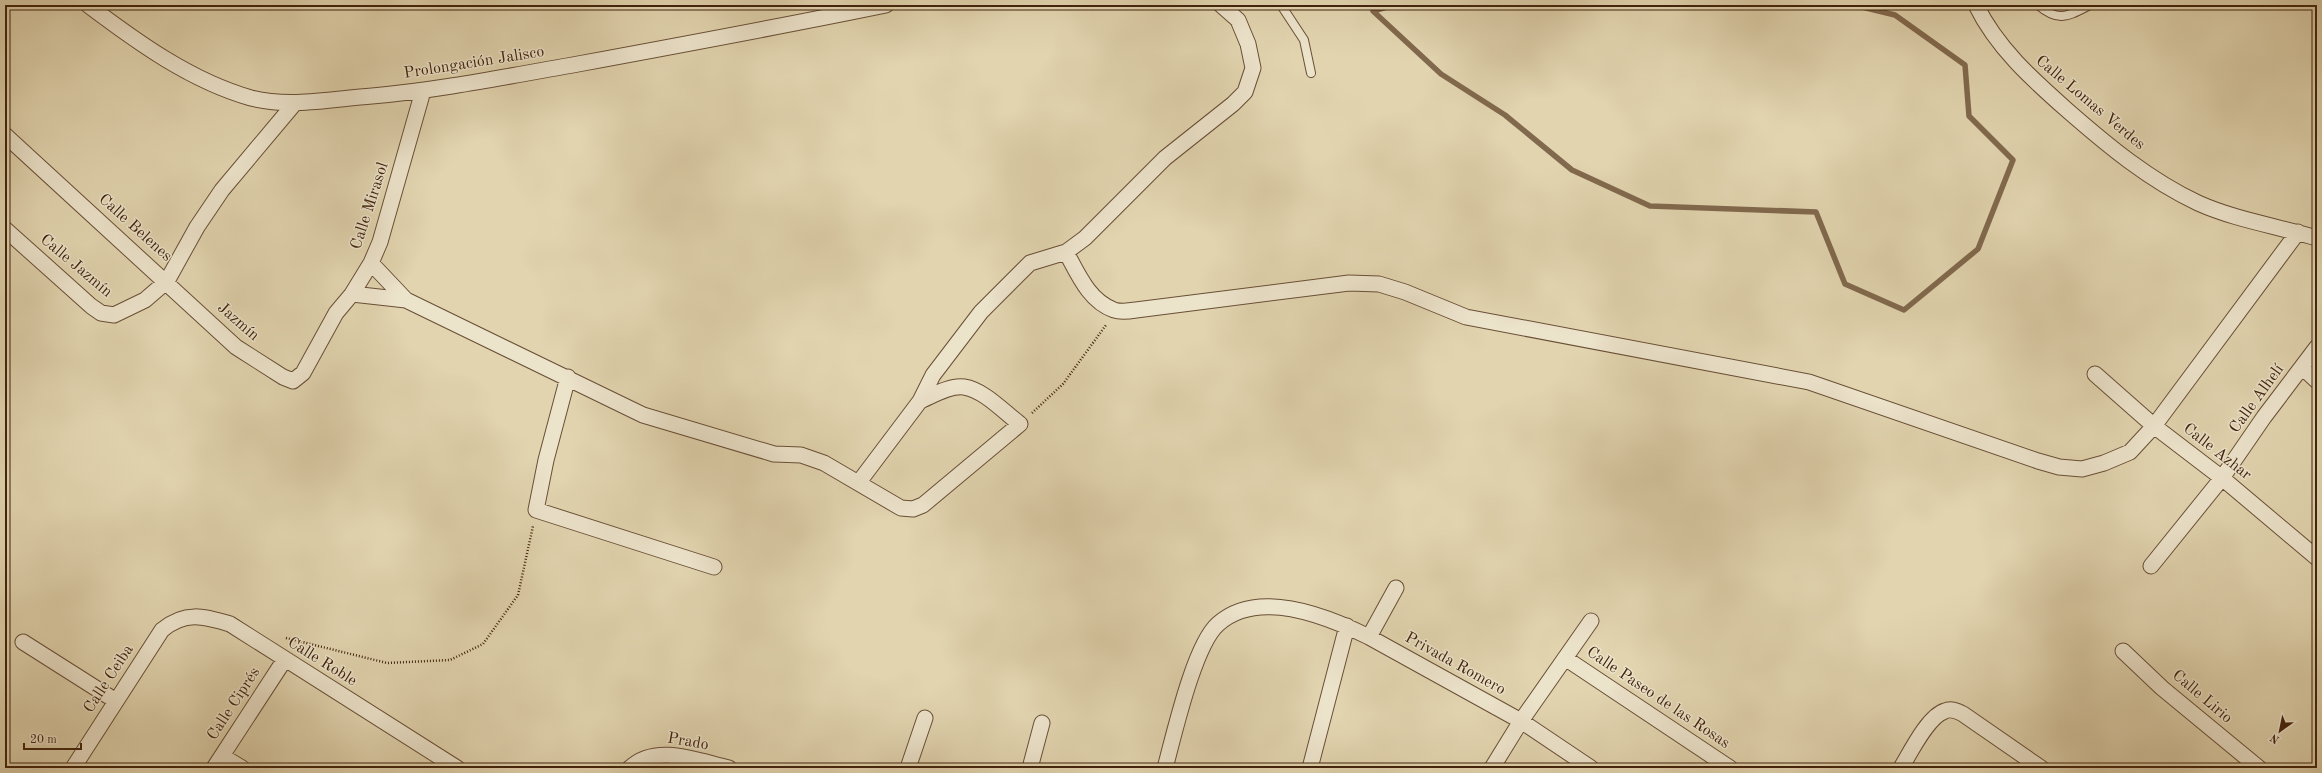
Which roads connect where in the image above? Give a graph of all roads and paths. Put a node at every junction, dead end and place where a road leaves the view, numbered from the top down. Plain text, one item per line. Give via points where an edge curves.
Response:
1 (88, 5) edge
2 (886, 5) edge
3 (1221, 5) edge
4 (1281, 5) edge
5 (1976, 5) edge
6 (2038, 5) edge
7 (2090, 5) edge
8 (1311, 73) dead end
9 (423, 91) junction
10 (295, 103) junction
11 (5, 135) edge
12 (5, 229) edge
13 (2298, 232) junction
14 (2317, 238) edge
15 (1066, 252) junction
16 (371, 263) junction
17 (167, 281) junction
18 (352, 294) junction
19 (406, 300) junction
20 (1116, 311) junction
21 (2317, 347) edge
22 (2302, 367) junction
23 (2095, 374) dead end
24 (568, 377) junction
25 (293, 381) joint
26 (2317, 381) edge
27 (920, 401) junction
28 (1020, 424) junction
29 (2154, 426) junction
30 (2222, 478) junction
31 (859, 482) junction
32 (536, 510) junction
33 (2317, 558) edge
34 (2151, 566) dead end
35 (714, 567) dead end
36 (1396, 588) dead end
37 (1591, 621) dead end
38 (1347, 626) junction
39 (162, 630) joint
40 (282, 637) dead end
41 (1369, 637) junction
42 (24, 642) dead end
43 (2124, 651) dead end
44 (1565, 658) junction
45 (285, 659) junction
46 (116, 701) junction
47 (925, 718) dead end
48 (1521, 721) junction
49 (1042, 723) dead end
50 (218, 762) edge
51 (73, 768) edge
52 (242, 768) edge
53 (457, 768) edge
54 (630, 768) edge
55 (729, 768) edge
56 (908, 768) edge
57 (1030, 768) edge
58 (1164, 768) edge
59 (1310, 768) edge
60 (1492, 768) edge
61 (1591, 768) edge
62 (1730, 768) edge
63 (1901, 768) edge
64 (2041, 768) edge
65 (2259, 768) edge

1 - 10 street, Prolongación Jalisco via 177,65 219,86 251,98
2 - 9 street, Prolongación Jalisco via 731,36
3 - 15 street via 1238,20 1248,44 1253,68 1245,92 1165,158 1085,238
4 - 8 lane via 1304,40
5 - 13 street, Calle Lomas Verdes via 1983,19 2013,60 2102,141 2145,172 2198,202 2240,218
6 - 7 lane via 2051,15 2066,17
9 - 10 street, Prolongación Jalisco
9 - 16 street, Calle Mirasol via 380,242
10 - 17 street, Calle Belenes via 222,190 197,227
11 - 17 street, Calle Belenes
12 - 17 street, Calle Jazmín via 101,313 114,315 126,311 145,300
13 - 14 street, Calle Lomas Verdes
13 - 29 street
15 - 20 street via 1086,288 1101,303
15 - 27 street via 1030,263 981,312 933,375
16 - 18 street, Calle Mirasol
16 - 19 street
17 - 25 street, Jazmín via 236,346
18 - 19 street
18 - 25 street, Calle Mirasol via 336,313 303,373
19 - 24 street
20 - 28 path via 1063,384
20 - 29 street via 1349,283 1378,284 1466,316 1809,382 2059,467 2082,469 2130,452
21 - 22 street, Calle Alhelí
22 - 26 street
22 - 30 street, Calle Alhelí
23 - 29 street, Calle Azhar
24 - 31 street via 643,416 774,454 801,455 824,463
24 - 32 street
27 - 28 street via 963,387 979,392
27 - 31 street
28 - 31 street via 923,506 913,509 901,508
29 - 30 street, Calle Azhar
30 - 33 street, Calle Azhar
30 - 34 street, Calle Alhelí
32 - 35 street
32 - 40 path via 518,595 483,644 450,660 388,663
36 - 41 street
37 - 44 street
38 - 41 street, Privada Romero
38 - 58 street, Privada Romero via 1293,609 1264,605 1239,610 1217,624 1204,642 1195,664
38 - 59 street
39 - 45 street, Calle Roble via 174,620 189,616 210,618 230,624
39 - 46 street, Calle Ceiba
41 - 48 street, Privada Romero
42 - 46 street
43 - 65 street, Calle Lirio via 2162,688
44 - 48 street
44 - 62 street, Calle Paseo de las Rosas
45 - 50 street, Calle Ciprés
45 - 53 street, Calle Roble
46 - 51 street, Calle Ceiba
47 - 56 street
48 - 60 street
48 - 61 street, Privada Romero
49 - 57 street
50 - 52 street
54 - 55 street, Prado via 642,758 654,755 667,755
63 - 64 street via 1932,720 1945,710 1963,714

